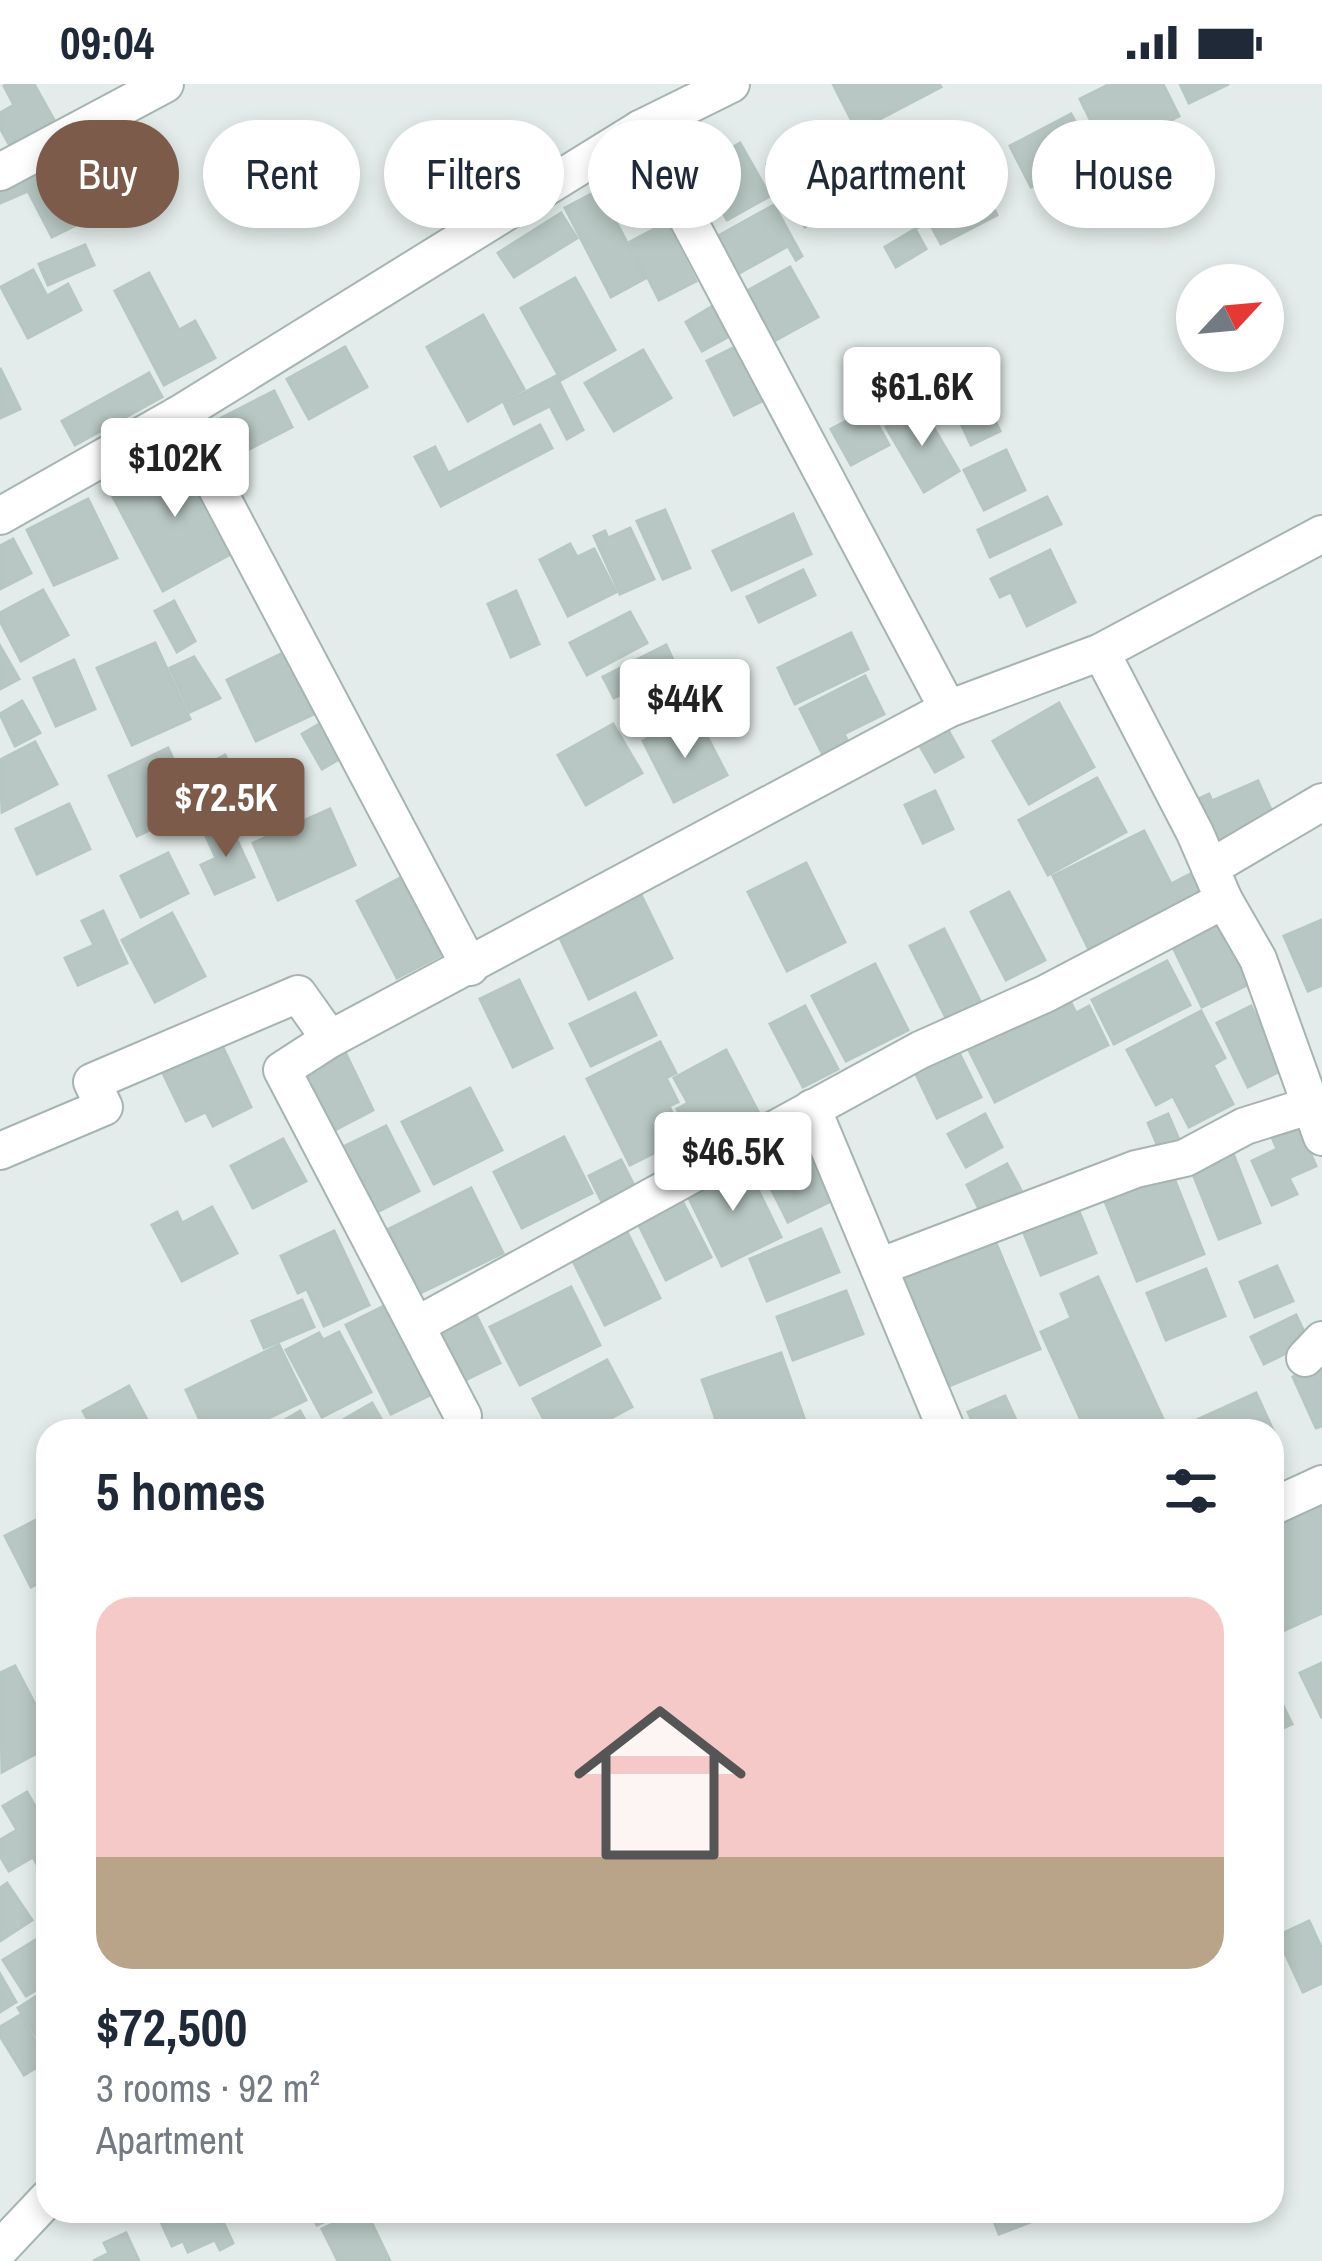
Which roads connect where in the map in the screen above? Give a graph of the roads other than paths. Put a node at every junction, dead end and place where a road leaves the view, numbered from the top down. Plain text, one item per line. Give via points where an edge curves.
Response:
1 (165, 84) edge
2 (731, 84) edge
3 (658, 120) edge
4 (588, 161) edge
5 (0, 172) edge
6 (693, 228) edge
7 (178, 416) junction
8 (0, 516) edge
9 (1322, 534) edge
10 (1101, 652) junction
11 (948, 709) junction
12 (1322, 802) edge
13 (1217, 884) junction
14 (470, 967) junction
15 (330, 1039) junction
16 (812, 1108) junction
17 (1318, 1115) edge
18 (0, 1151) edge
19 (879, 1267) junction
20 (417, 1324) junction
21 (463, 1415) dead end
22 (942, 1419) edge
23 (1322, 1484) edge
24 (1284, 1501) edge
25 (36, 2211) edge
26 (0, 2249) edge

1 - 5 street
2 - 3 street
4 - 7 street
6 - 11 street
7 - 8 street
7 - 14 street
9 - 10 street
10 - 11 street
10 - 13 street
11 - 14 street
12 - 13 street
13 - 16 street via 1045,994
13 - 17 street via 1258,959
14 - 15 street
15 - 18 street via 298,994 92,1082 104,1107
15 - 20 street via 282,1070
16 - 19 street
16 - 20 street
17 - 19 street via 1245,1126 1185,1159 1136,1169
19 - 22 street
20 - 21 street
23 - 24 street
25 - 26 street

